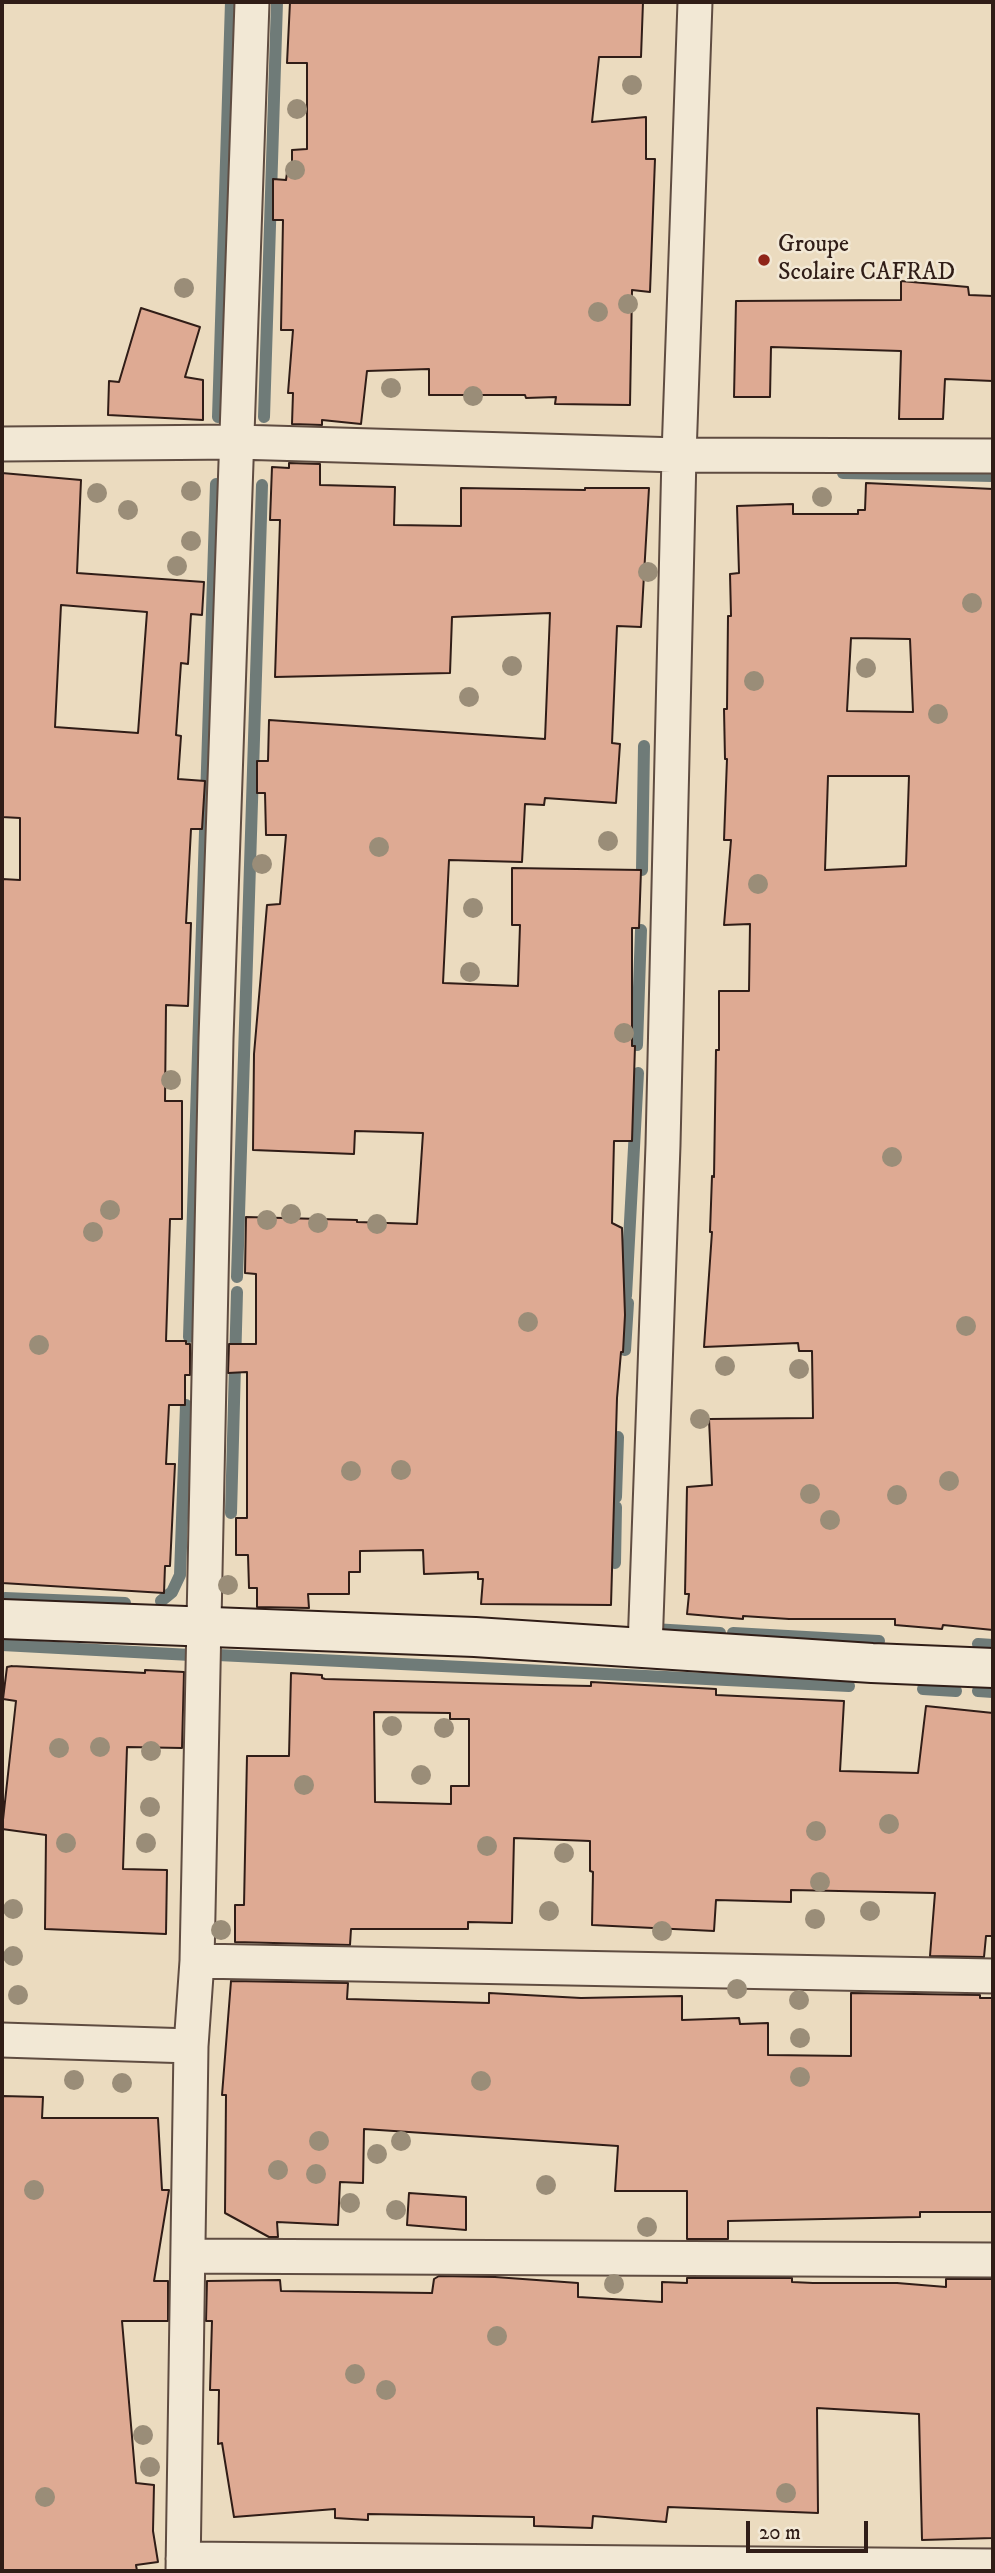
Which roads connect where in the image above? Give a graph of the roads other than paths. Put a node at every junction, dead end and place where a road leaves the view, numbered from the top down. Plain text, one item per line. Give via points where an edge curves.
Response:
1 (252, 2) edge
2 (695, 2) edge
3 (237, 442) junction
4 (2, 444) edge
5 (679, 455) junction
6 (993, 456) edge
7 (2, 1619) edge
8 (203, 1627) junction
9 (645, 1648) junction
10 (993, 1668) edge
11 (197, 1961) junction
12 (993, 1976) edge
13 (2, 2040) edge
14 (191, 2046) junction
15 (188, 2256) junction
16 (993, 2260) edge
17 (183, 2565) edge
18 (993, 2566) edge

1 - 3 street
2 - 5 street
3 - 4 street
3 - 5 street
3 - 8 street via 216,1038
5 - 6 street
5 - 9 street via 663,1145
7 - 8 main road
8 - 9 main road
8 - 11 street
9 - 10 main road
11 - 12 street
11 - 14 street
13 - 14 street
14 - 15 street
15 - 16 street
15 - 17 street
17 - 18 street

